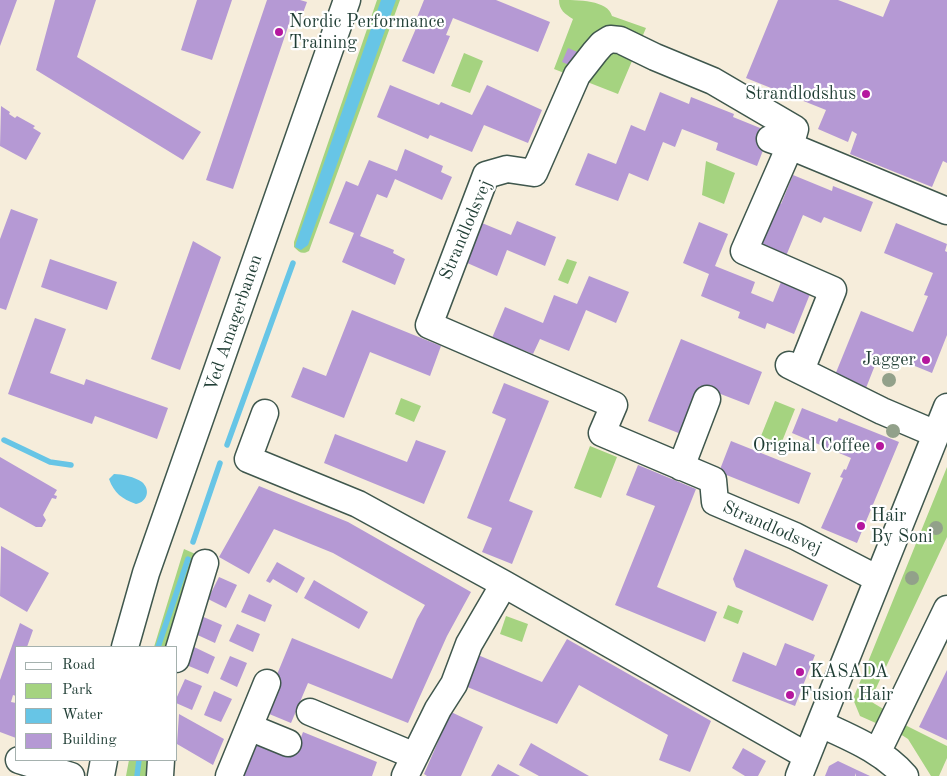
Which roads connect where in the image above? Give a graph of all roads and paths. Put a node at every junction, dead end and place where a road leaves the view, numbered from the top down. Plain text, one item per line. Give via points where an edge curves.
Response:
1 (347, 0) edge
2 (780, 143) junction
3 (947, 211) edge
4 (706, 399) dead end
5 (947, 407) edge
6 (265, 412) dead end
7 (939, 440) edge
8 (681, 467) junction
9 (205, 563) dead end
10 (878, 579) junction
11 (504, 584) junction
12 (947, 609) edge
13 (125, 646) edge
14 (178, 652) edge
15 (267, 683) dead end
16 (310, 712) dead end
17 (820, 724) junction
18 (249, 727) junction
19 (288, 743) dead end
20 (878, 751) junction
21 (0, 752) edge
22 (15, 758) edge
23 (24, 761) edge
24 (104, 761) edge
25 (161, 761) edge
26 (410, 766) edge
27 (803, 766) edge
28 (71, 776) edge
29 (102, 776) edge
30 (160, 776) edge
31 (230, 776) edge
32 (905, 776) edge

1 - 13 street, Ved Amagerbanen via 146,573
2 - 3 street
2 - 7 street via 744,251 833,290 795,368
2 - 8 street, Strandlodsvej via 795,129 713,81 620,40 610,39 602,44 577,75 534,173 507,169 486,175 429,325 614,405 602,433
4 - 8 street
5 - 7 street
6 - 11 street via 248,459 358,504
7 - 10 street
8 - 10 street, Strandlodsvej via 713,480 715,502 795,536
9 - 14 street
10 - 17 street
11 - 26 street via 469,644 454,684
11 - 27 street
12 - 20 street
15 - 18 street
16 - 26 street
17 - 20 street
17 - 27 street
18 - 19 street
18 - 31 street
20 - 32 street
21 - 22 street
23 - 28 street
24 - 29 street
25 - 30 street

